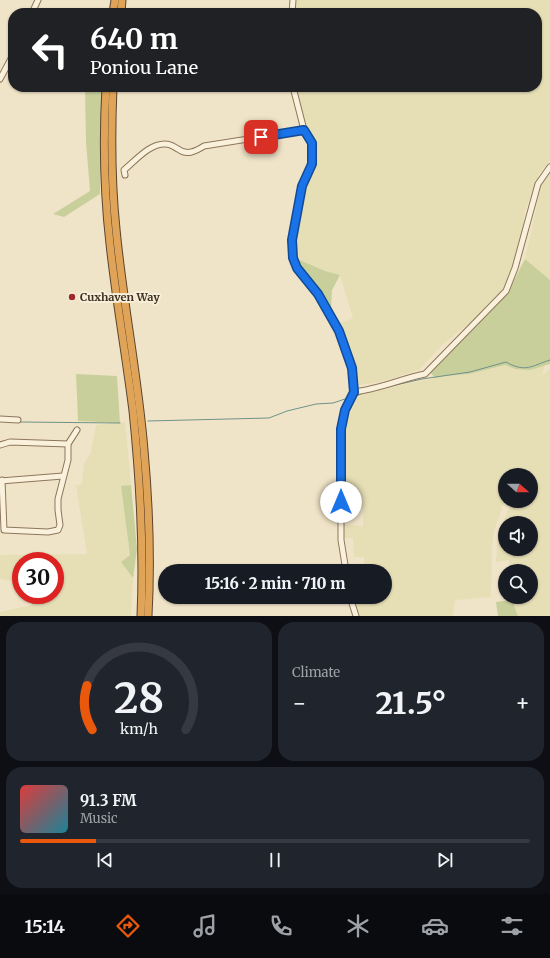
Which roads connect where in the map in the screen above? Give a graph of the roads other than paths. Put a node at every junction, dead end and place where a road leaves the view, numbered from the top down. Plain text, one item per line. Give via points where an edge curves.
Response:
1 (8, 64) edge
2 (0, 79) edge
3 (106, 92) edge
4 (113, 92) edge
5 (294, 92) edge
6 (304, 130) junction
7 (550, 167) edge
8 (125, 175) dead end
9 (354, 392) junction
10 (0, 419) edge
11 (18, 420) dead end
12 (77, 430) dead end
13 (68, 444) junction
14 (0, 445) edge
15 (63, 476) junction
16 (1, 480) edge
17 (2, 530) edge
18 (345, 564) edge
19 (352, 604) edge
20 (141, 616) edge
21 (148, 616) edge
22 (356, 616) edge

1 - 2 street
3 - 20 highway via 106,194 110,243 136,444 141,523
4 - 21 highway via 113,193 144,450 149,538
5 - 6 street
6 - 8 street via 204,146 193,152 181,152 172,145 159,145 149,148 124,170
6 - 9 street via 312,143 312,164 302,186 292,240 293,258 339,331 352,368
7 - 9 street via 538,184 506,291 425,374
9 - 18 street via 345,410 341,429 341,540
10 - 11 street
12 - 13 street
13 - 14 street via 10,442
13 - 15 street via 68,460
15 - 16 street
15 - 17 street via 58,499 58,530
16 - 17 street
19 - 22 street

